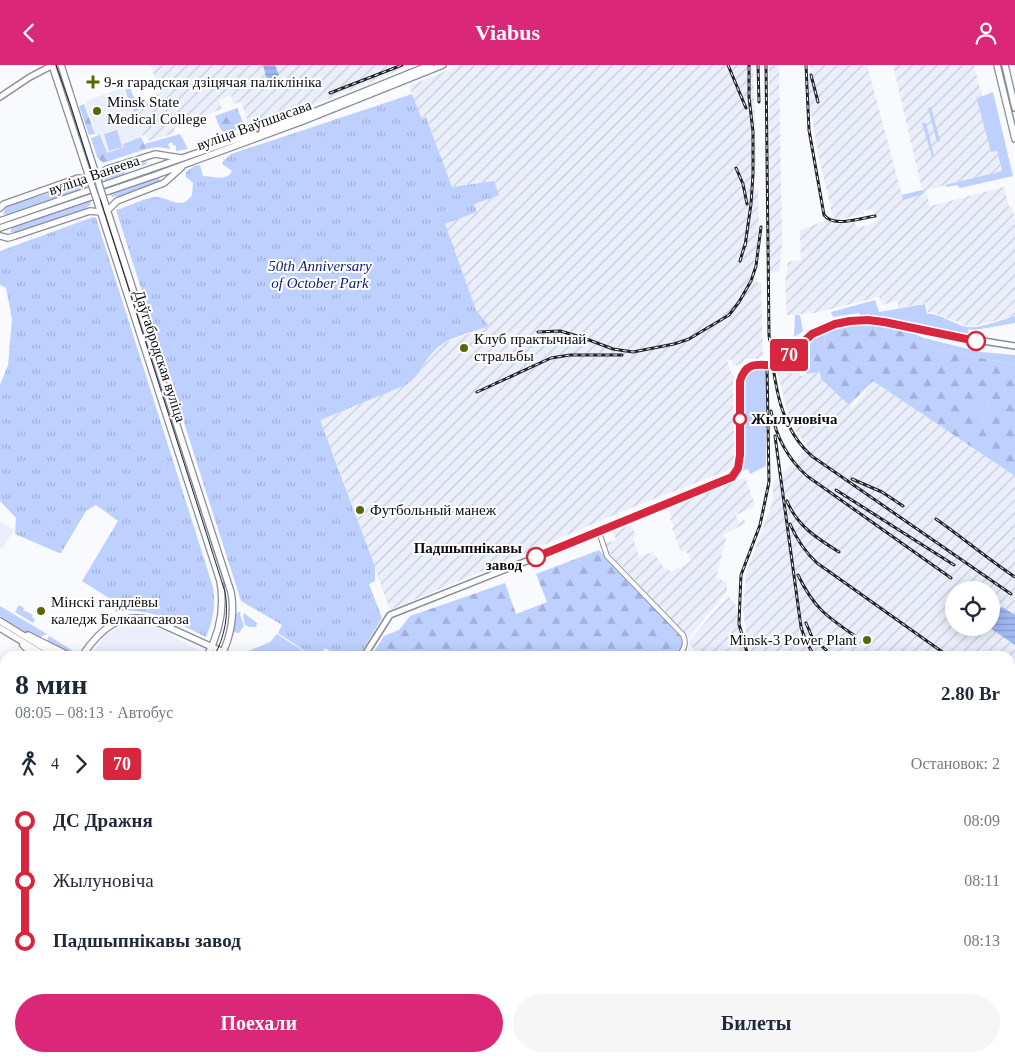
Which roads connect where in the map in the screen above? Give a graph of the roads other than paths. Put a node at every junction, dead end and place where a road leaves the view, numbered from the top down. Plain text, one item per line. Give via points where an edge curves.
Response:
1 (38, 65) edge
2 (53, 65) edge
3 (61, 65) edge
4 (430, 65) edge
5 (442, 65) edge
6 (997, 65) edge
7 (1004, 65) edge
8 (41, 71) junction
9 (0, 97) edge
10 (1015, 108) edge
11 (1015, 139) edge
12 (198, 153) joint
13 (155, 154) junction
14 (184, 161) junction
15 (92, 163) junction
16 (85, 166) junction
17 (156, 166) junction
18 (107, 169) junction
19 (156, 175) junction
20 (78, 178) junction
21 (90, 180) junction
22 (98, 181) junction
23 (160, 186) junction
24 (104, 199) junction
25 (97, 201) junction
26 (117, 201) junction
27 (1, 207) edge
28 (90, 211) junction
29 (108, 211) junction
30 (100, 213) junction
31 (0, 221) edge
32 (10, 221) junction
33 (0, 228) edge
34 (0, 236) edge
35 (15, 236) junction
36 (1015, 346) edge
37 (598, 532) junction
38 (0, 621) edge
39 (0, 628) edge
40 (18, 631) junction
41 (18, 639) junction
42 (212, 647) junction
43 (29, 651) edge
44 (38, 651) edge
45 (50, 651) edge
46 (61, 651) edge
47 (85, 651) edge
48 (210, 651) edge
49 (218, 651) edge
50 (223, 651) edge
51 (367, 651) edge
52 (683, 651) edge

1 - 8 street
2 - 8 street
2 - 16 main road, Даўгабродская вуліца
3 - 15 main road, Даўгабродская вуліца
4 - 12 main road, вуліца Ваўпшасава via 301,117
5 - 14 main road, вуліца Ваўпшасава via 303,121
6 - 11 main road
7 - 10 main road
8 - 9 street
12 - 14 main road, вуліца Ванеева
13 - 14 main road
13 - 17 main road via 160,159
13 - 18 main road
14 - 17 main road, вуліца Ванеева
14 - 19 main road, вуліца Ванеева
14 - 23 main road
15 - 18 main road
15 - 22 main road, Даўгабродская вуліца
16 - 20 main road
16 - 21 main road, Даўгабродская вуліца
17 - 32 main road, вуліца Ванеева
18 - 22 main road
19 - 23 main road via 162,177
19 - 32 main road, вуліца Ванеева
20 - 21 main road
20 - 27 main road
21 - 25 main road, Даўгабродская вуліца, bridge
22 - 24 main road, Даўгабродская вуліца, bridge
23 - 26 main road
24 - 26 main road
24 - 29 main road, Даўгабродская вуліца
25 - 28 main road
25 - 30 main road, Даўгабродская вуліца
26 - 29 main road
27 - 32 main road via 1,215
28 - 30 main road
28 - 35 main road
29 - 50 main road, Даўгабродская вуліца via 231,592 233,612
30 - 42 main road, Даўгабродская вуліца via 220,581 222,613
31 - 32 main road, вуліца Ванеева
32 - 33 main road, вуліца Ванеева
32 - 35 main road via 8,231
34 - 35 main road
36 - 37 street via 868,320 827,327 808,336 780,364 750,366 742,373 740,455 738,468 732,477
37 - 51 street via 390,615
37 - 52 street via 608,556 683,635
38 - 40 main road
39 - 41 main road
40 - 45 main road
40 - 46 main road
41 - 43 main road
41 - 44 main road
42 - 47 main road via 157,622 133,618 108,626
42 - 48 main road, Даўгабродская вуліца
42 - 49 main road

